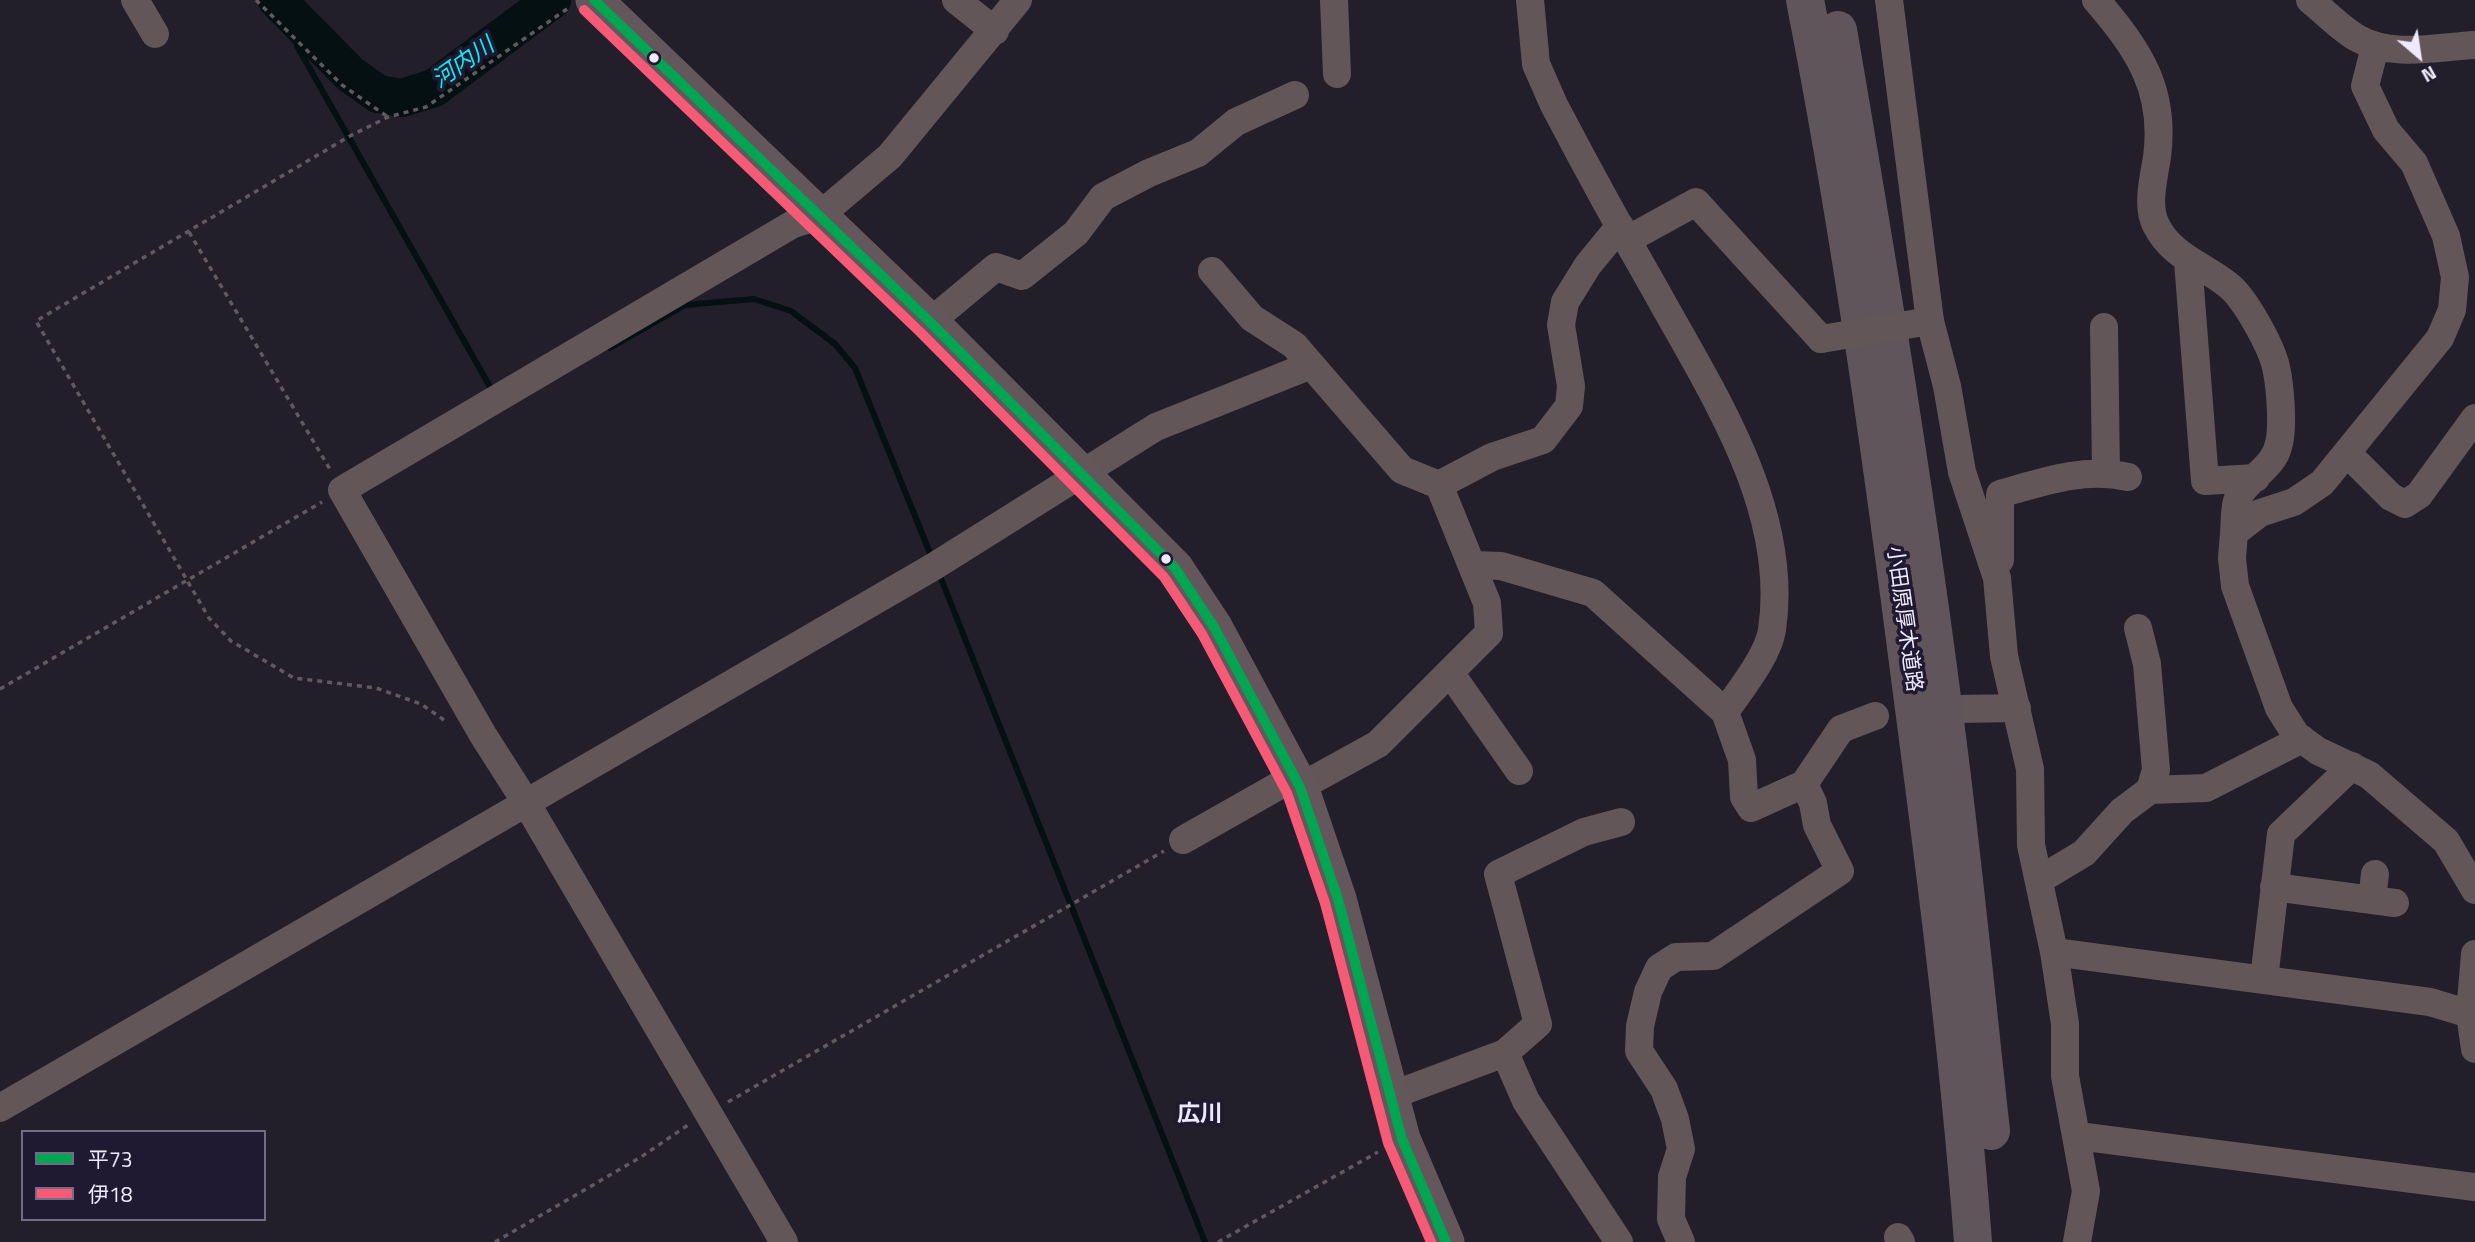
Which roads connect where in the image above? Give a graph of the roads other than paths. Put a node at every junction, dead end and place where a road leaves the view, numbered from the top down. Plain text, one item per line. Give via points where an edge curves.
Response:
1 (135, 0) edge
2 (956, 0) edge
3 (1018, 0) edge
4 (1334, 0) edge
5 (1531, 0) edge
6 (1805, 0) edge
7 (1832, 0) edge
8 (1889, 0) edge
9 (2096, 0) edge
10 (2310, 0) edge
11 (582, 4) edge
12 (995, 32) junction
13 (155, 34) dead end
14 (2475, 44) edge
15 (2375, 47) junction
16 (1337, 74) dead end
17 (1295, 95) dead end
18 (820, 216) junction
19 (1623, 233) junction
20 (2188, 261) junction
21 (1212, 271) dead end
22 (1930, 321) junction
23 (930, 322) junction
24 (2104, 327) dead end
25 (1311, 365) junction
26 (2475, 418) edge
27 (2347, 453) junction
28 (1084, 474) junction
29 (2256, 478) junction
30 (1439, 485) junction
31 (2234, 533) junction
32 (1474, 565) junction
33 (1997, 578) junction
34 (2138, 628) dead end
35 (1451, 674) junction
36 (2017, 708) junction
37 (1957, 709) dead end
38 (1725, 712) junction
39 (1875, 716) dead end
40 (2302, 739) junction
41 (2352, 766) junction
42 (1519, 771) dead end
43 (1297, 782) junction
44 (1804, 784) junction
45 (2150, 790) junction
46 (527, 804) junction
47 (1621, 822) dead end
48 (1183, 840) road end
49 (2039, 880) junction
50 (2274, 887) junction
51 (2475, 890) edge
52 (2381, 892) dead end
53 (2054, 952) junction
54 (2475, 954) edge
55 (2264, 979) junction
56 (2470, 1014) junction
57 (2475, 1049) edge
58 (1505, 1053) junction
59 (1390, 1096) junction
60 (0, 1108) edge
61 (2078, 1136) junction
62 (2475, 1187) edge
63 (784, 1242) edge
64 (1446, 1242) edge
65 (1619, 1242) edge
66 (1681, 1242) edge
67 (1973, 1242) edge
68 (2000, 1242) edge
69 (2077, 1242) edge

1 - 13 street
2 - 12 street
3 - 12 street
4 - 16 street
5 - 19 street via 1536,64
6 - 67 highway, 小田原厚木道路 via 1867,361 1895,558 1965,1132
7 - 68 highway, 小田原厚木道路 via 1894,355 1950,754
8 - 22 street
9 - 20 street via 2133,43 2158,102 2158,152 2151,197 2155,225
10 - 15 street
11 - 18 main road
12 - 18 street via 890,156
14 - 15 street via 2405,50
15 - 27 street via 2365,86 2386,130 2414,163 2446,236 2455,277 2452,310 2440,338
17 - 23 street via 1236,122 1198,153 1103,197 1076,233 1022,276 996,267
18 - 23 main road
18 - 46 street via 793,224 342,490
19 - 22 street, bridge via 1696,202 1821,339
19 - 30 street via 1587,265 1564,302 1561,325 1571,386 1569,406 1544,440 1492,457
19 - 38 street via 1708,386 1754,482 1766,530 1776,588 1772,633 1751,676
20 - 29 street via 2232,288 2253,318 2276,366 2278,448
20 - 29 street via 2205,481
21 - 25 street via 1252,318 1294,345
22 - 33 street via 1962,472
23 - 28 main road
24 - 33 street via 2117,474 2058,478 2000,494
25 - 28 street via 1156,427
25 - 30 street via 1402,471
26 - 27 street via 2419,495 2404,504 2391,498
27 - 31 street via 2322,483 2294,502 2260,513
28 - 43 main road via 1175,568 1214,626
28 - 46 street
29 - 31 street via 2238,497
30 - 32 street
31 - 40 street via 2235,586 2279,708
32 - 35 street via 1487,603 1489,633
32 - 38 street via 1501,566 1593,593
33 - 36 street via 2004,656
34 - 45 street via 2147,664 2156,770
35 - 42 street
35 - 43 street via 1378,744
36 - 37 street
36 - 49 street via 2030,769 2031,845
38 - 44 street via 1742,760 1744,797 1751,808
39 - 44 street via 1841,729
40 - 41 street
40 - 45 street via 2206,788
41 - 50 street via 2281,834
41 - 51 street via 2369,775 2446,841
43 - 48 street
43 - 59 main road via 1338,899
44 - 66 street via 1817,825 1840,871 1713,956 1676,957 1659,968 1648,992 1639,1051 1664,1089 1675,1119 1681,1149 1672,1177 1671,1219
45 - 49 street via 2115,817 2084,853
46 - 60 street
46 - 63 street
47 - 58 street via 1584,832 1498,874 1538,1024
49 - 53 street
50 - 52 street
50 - 55 street
53 - 55 street
53 - 61 street via 2065,1024 2065,1076
54 - 56 street
55 - 56 street via 2430,1002
56 - 57 street
58 - 59 street
58 - 65 street via 1526,1101
59 - 64 main road via 1402,1139
61 - 62 street
61 - 69 street via 2086,1191

